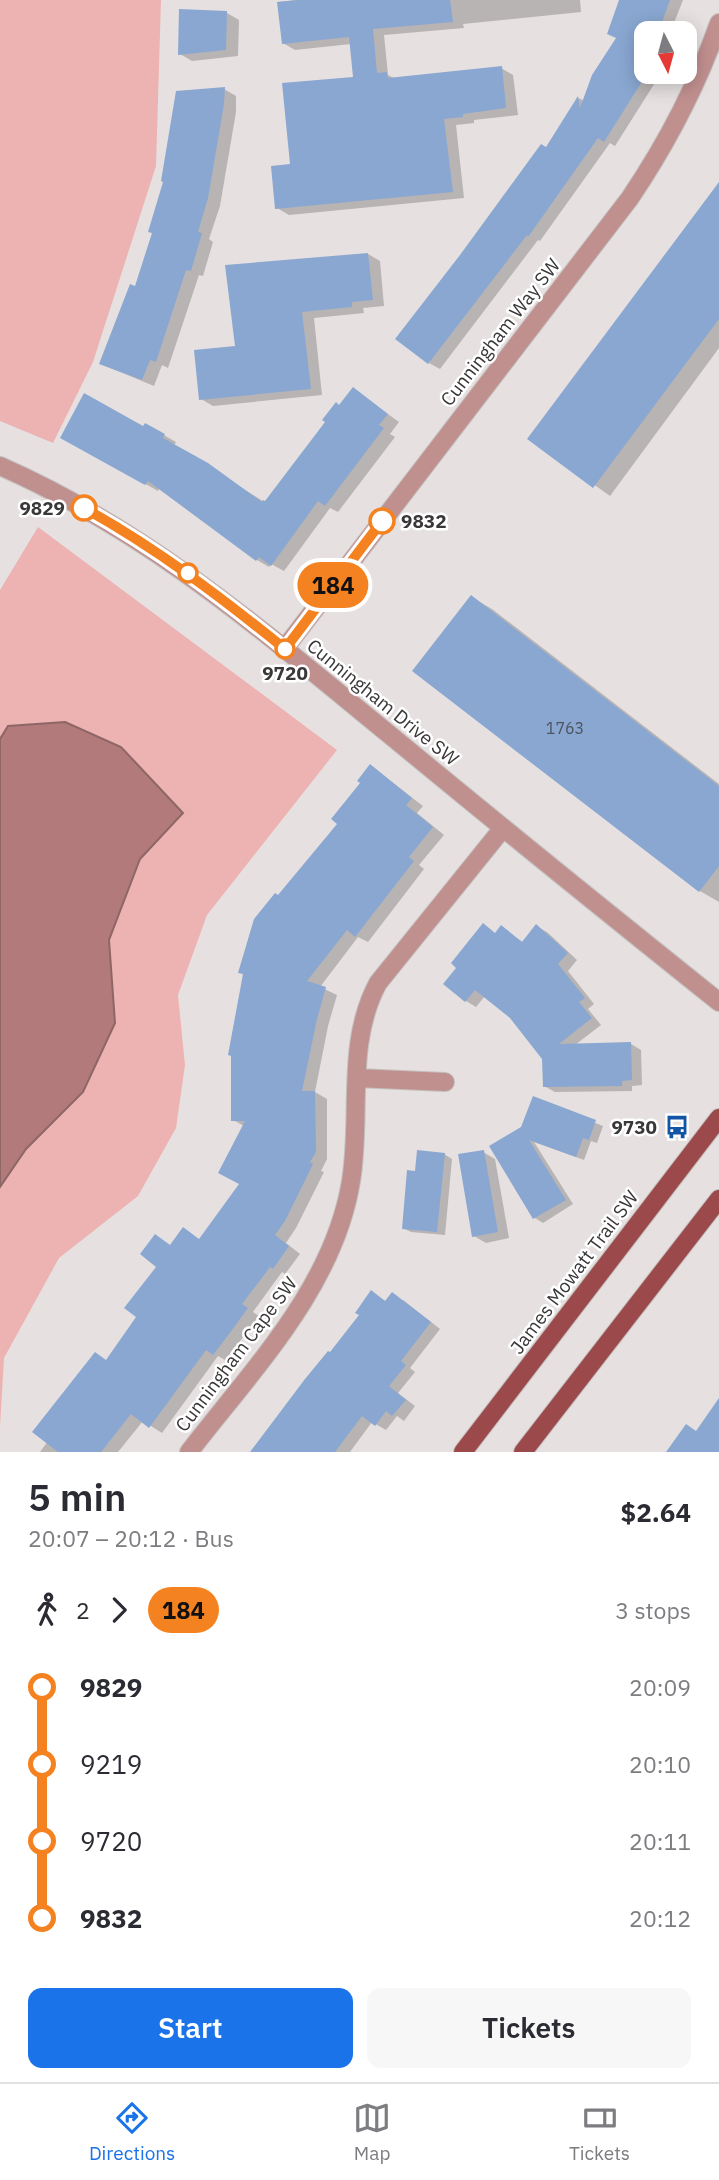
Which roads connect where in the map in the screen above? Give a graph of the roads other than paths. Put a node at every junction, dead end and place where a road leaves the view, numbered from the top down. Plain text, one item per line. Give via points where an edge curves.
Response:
1 (719, 23) edge
2 (0, 466) edge
3 (285, 649) junction
4 (503, 828) junction
5 (719, 1002) edge
6 (357, 1077) junction
7 (445, 1082) dead end
8 (719, 1118) edge
9 (719, 1199) edge
10 (189, 1452) edge
11 (463, 1452) edge
12 (523, 1452) edge

1 - 3 street, Cunningham Way SW via 681,114 630,198
2 - 3 street, Cunningham Drive SW via 67,498 157,551
3 - 4 street, Cunningham Drive SW
4 - 5 street, Cunningham Drive SW
4 - 6 street, Cunningham Cape SW via 378,983 362,1020
6 - 7 street
6 - 10 street, Cunningham Cape SW via 351,1182 320,1275 286,1327
8 - 11 main road, James Mowatt Trail SW
9 - 12 main road

